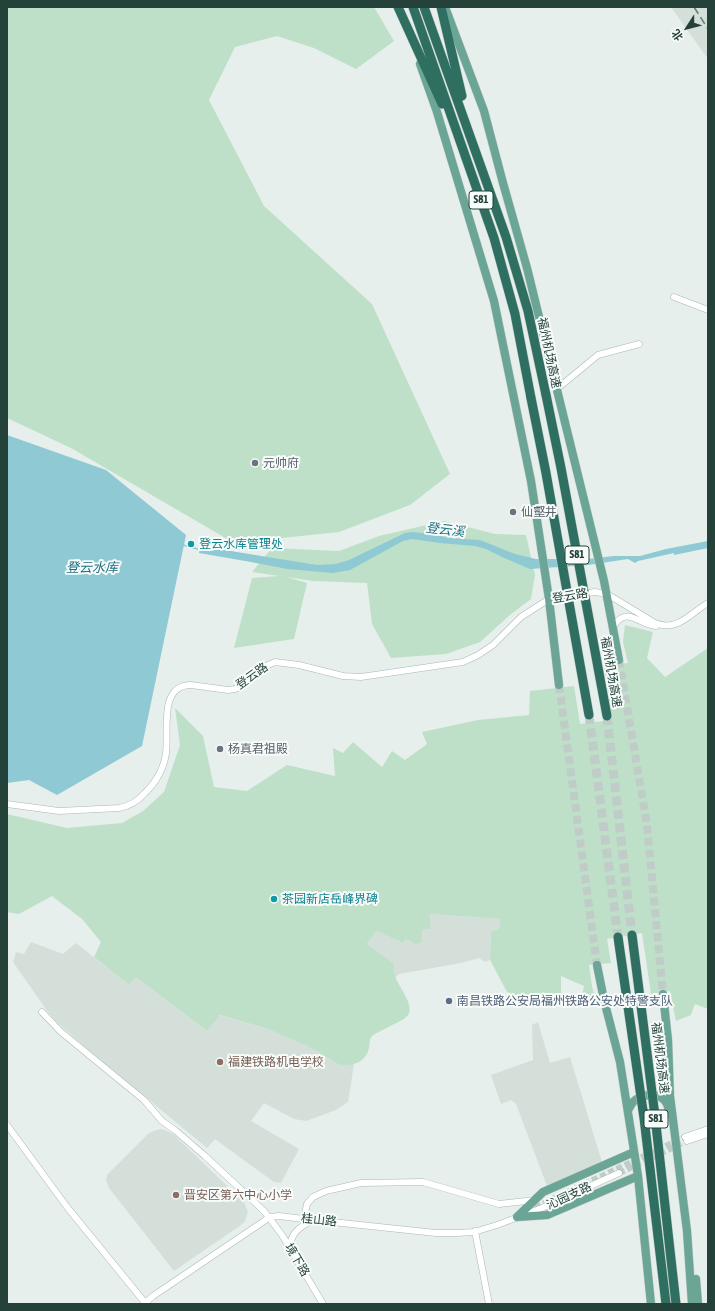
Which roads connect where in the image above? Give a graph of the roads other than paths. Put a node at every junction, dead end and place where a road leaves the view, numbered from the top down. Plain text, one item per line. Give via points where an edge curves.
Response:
1 (398, 7) edge
2 (413, 7) edge
3 (424, 7) edge
4 (441, 7) edge
5 (445, 7) edge
6 (403, 18) junction
7 (471, 138) junction
8 (460, 143) junction
9 (674, 297) dead end
10 (708, 310) edge
11 (639, 344) dead end
12 (558, 388) junction
13 (606, 594) junction
14 (549, 599) junction
15 (708, 603) edge
16 (655, 626) junction
17 (664, 626) junction
18 (613, 627) junction
19 (618, 660) tunnel mouth
20 (559, 685) tunnel mouth
21 (589, 715) tunnel mouth
22 (607, 716) tunnel mouth
23 (7, 804) edge
24 (632, 935) tunnel mouth
25 (618, 937) tunnel mouth
26 (597, 964) tunnel mouth
27 (663, 994) tunnel mouth
28 (42, 1012) dead end
29 (628, 1111) junction
30 (673, 1120) junction
31 (7, 1125) edge
32 (708, 1129) edge
33 (708, 1134) edge
34 (634, 1152) junction
35 (619, 1172) tunnel mouth
36 (638, 1176) junction
37 (535, 1200) junction
38 (270, 1217) junction
39 (517, 1217) junction
40 (304, 1219) junction
41 (314, 1220) junction
42 (687, 1231) junction
43 (475, 1232) junction
44 (290, 1248) junction
45 (145, 1304) edge
46 (323, 1304) edge
47 (489, 1304) edge
48 (651, 1304) edge
49 (666, 1304) edge
50 (676, 1304) edge
51 (692, 1304) edge
52 (698, 1304) edge

1 - 6 highway
2 - 8 highway, S81
3 - 7 highway, 福州机场高速 / S81
4 - 7 highway
5 - 12 main road via 484,111
6 - 8 highway
6 - 14 main road via 437,112 494,301 532,481
7 - 22 highway, 福州机场高速 / S81, bridge via 506,237 528,311 561,468
8 - 21 highway, S81, bridge via 494,238 515,314
9 - 10 street
11 - 12 street via 598,355
12 - 13 main road
13 - 14 street, 登云路 via 595,592
13 - 16 street via 619,605
13 - 17 street, 登云路
13 - 18 main road
14 - 20 main road
14 - 23 street, 登云路 via 521,617 494,645 463,662 361,677 343,676 275,662 262,668 245,684 232,690 191,685 181,687 173,693 169,702 166,751 162,768 153,785 135,803 119,808 65,811
15 - 17 street via 678,623
16 - 17 street
16 - 18 street via 626,616 619,619
18 - 19 main road
24 - 50 highway, 福州机场高速 / S81, bridge via 656,1116
25 - 49 highway, 福州机场高速 / S81, bridge via 644,1118
26 - 29 main road via 620,1062
27 - 30 main road
28 - 38 street, 境下路 via 61,1032 144,1100 162,1121 205,1156
29 - 30 main road via 638,1099 656,1095 666,1102
29 - 34 main road
30 - 42 main road
31 - 45 street via 67,1207
32 - 33 street via 686,1139
34 - 36 main road
34 - 37 main road via 543,1192
35 - 39 street, 沁园支路
36 - 39 main road via 547,1215
36 - 48 main road
37 - 39 main road
37 - 40 street via 496,1204 422,1182 361,1183 326,1191 313,1197 307,1204
38 - 40 street, 桂山路
38 - 44 street, 境下路
38 - 45 street
39 - 43 street, 桂山路
40 - 41 street, 桂山路
41 - 43 street, 桂山路 via 436,1233
41 - 44 street via 300,1226 291,1239
42 - 51 main road
42 - 52 main road via 696,1276
43 - 47 street
44 - 46 street, 境下路

